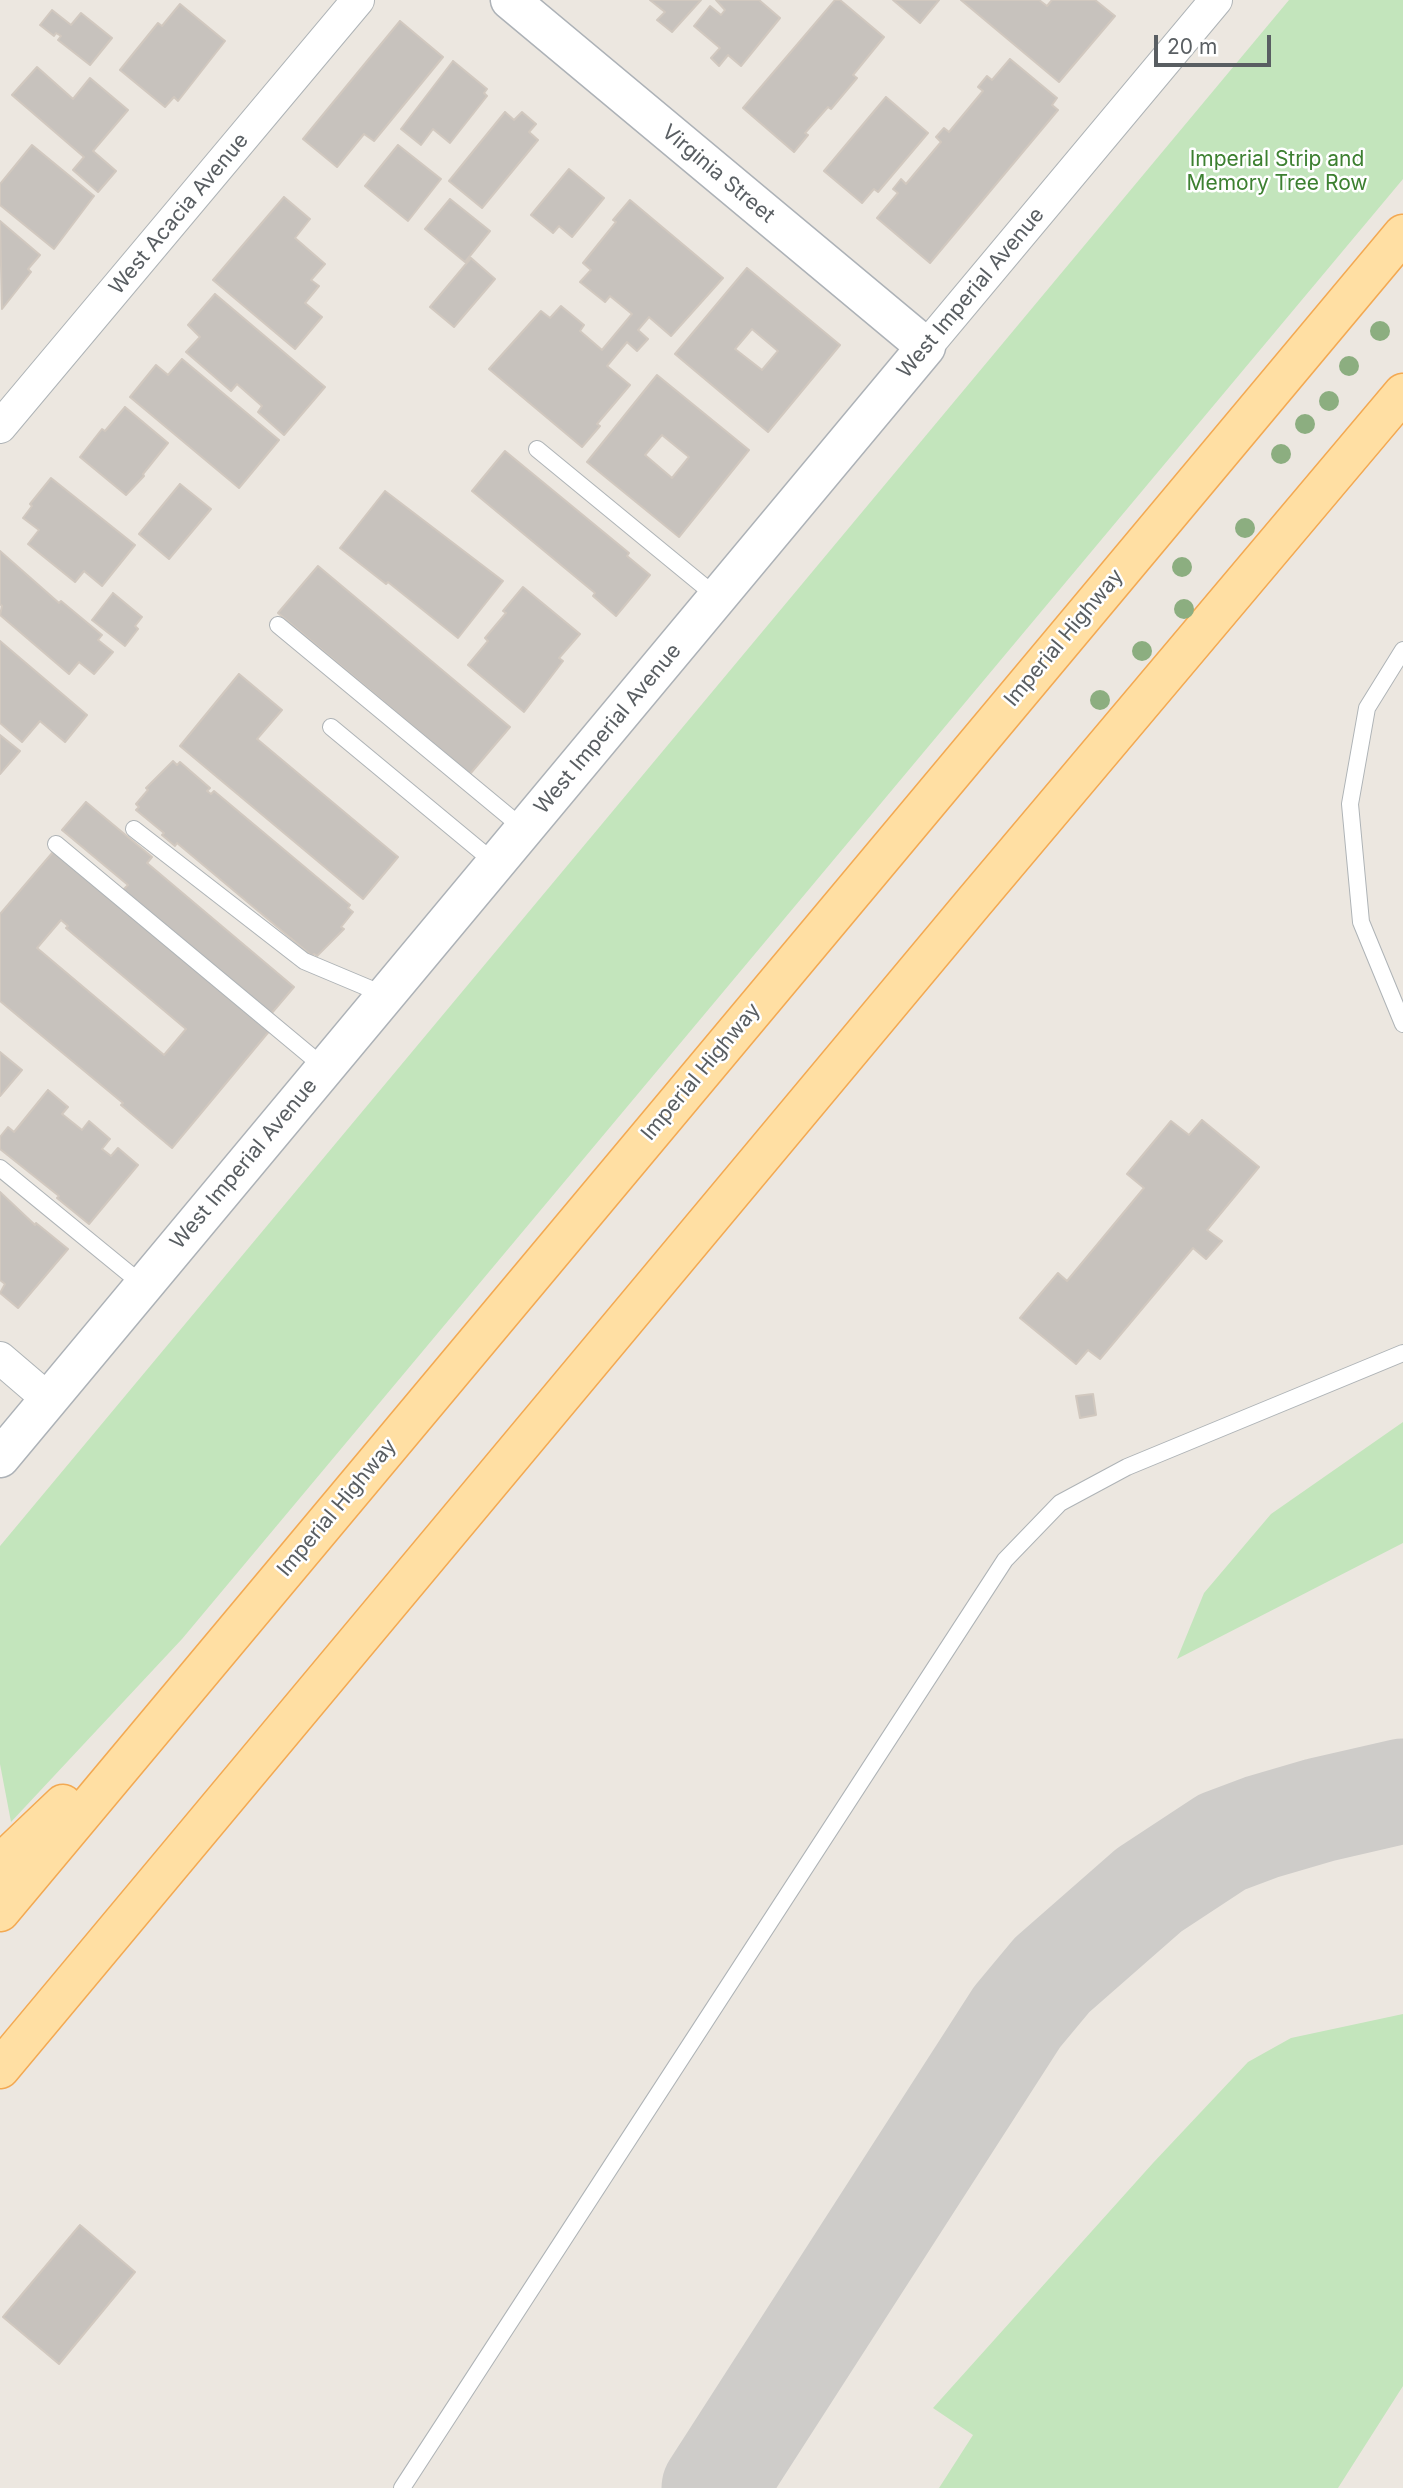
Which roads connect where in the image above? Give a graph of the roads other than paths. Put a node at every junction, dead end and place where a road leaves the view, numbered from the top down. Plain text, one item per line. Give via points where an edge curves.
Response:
1 (358, 0) edge
2 (510, 0) edge
3 (1216, 0) edge
4 (1403, 234) edge
5 (926, 347) junction
6 (1403, 393) edge
7 (0, 427) edge
8 (537, 449) dead end
9 (717, 597) junction
10 (278, 625) dead end
11 (1403, 650) edge
12 (331, 727) dead end
13 (134, 829) dead end
14 (524, 829) junction
15 (56, 844) dead end
16 (495, 863) junction
17 (385, 996) junction
18 (1403, 1024) edge
19 (324, 1068) junction
20 (0, 1168) edge
21 (144, 1284) junction
22 (1403, 1353) edge
23 (0, 1358) edge
24 (48, 1399) junction
25 (0, 1458) edge
26 (167, 1712) junction
27 (0, 1864) edge
28 (0, 1912) edge
29 (0, 2069) edge
30 (402, 2488) edge

1 - 7 street, West Acacia Avenue
2 - 5 street, Virginia Street
3 - 5 street, West Imperial Avenue
4 - 26 main road, Imperial Highway
5 - 9 street, West Imperial Avenue
6 - 29 main road
8 - 9 lane
9 - 14 street, West Imperial Avenue
10 - 14 lane
11 - 18 lane via 1367,709 1350,804 1361,922
12 - 16 lane
13 - 17 lane via 304,961
14 - 16 street, West Imperial Avenue
15 - 19 lane
16 - 17 street, West Imperial Avenue
17 - 19 street, West Imperial Avenue
19 - 21 street, West Imperial Avenue
20 - 21 lane
21 - 24 street, West Imperial Avenue
22 - 30 lane via 1127,1467 1060,1503 1005,1560
23 - 24 street
24 - 25 street, West Imperial Avenue
26 - 27 main road
26 - 28 main road, Imperial Highway

